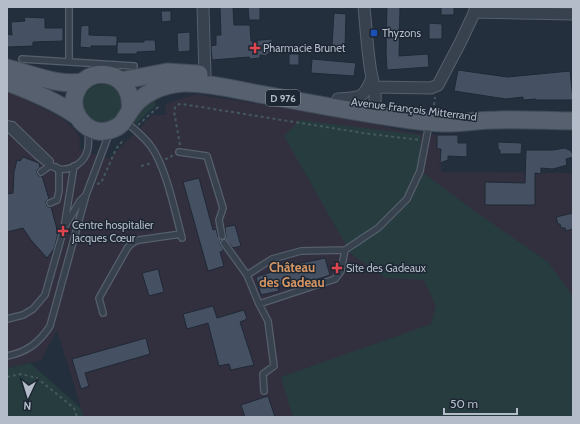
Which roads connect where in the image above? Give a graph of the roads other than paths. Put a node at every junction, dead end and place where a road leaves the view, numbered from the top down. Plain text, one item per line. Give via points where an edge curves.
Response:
1 (69, 7) edge
2 (202, 7) edge
3 (364, 7) edge
4 (476, 10) edge
5 (573, 14) edge
6 (22, 58) dead end
7 (69, 61) junction
8 (134, 66) dead end
9 (7, 68) edge
10 (103, 69) junction
11 (205, 75) junction
12 (119, 80) junction
13 (7, 82) edge
14 (83, 82) junction
15 (373, 83) junction
16 (338, 99) junction
17 (370, 109) junction
18 (130, 120) junction
19 (496, 120) junction
20 (573, 121) edge
21 (82, 122) junction
22 (429, 122) junction
23 (7, 126) edge
24 (111, 130) junction
25 (179, 152) road end
26 (51, 165) junction
27 (74, 166) junction
28 (59, 169) junction
29 (41, 172) dead end
30 (86, 195) junction
31 (50, 203) dead end
32 (64, 228) junction
33 (222, 236) dead end
34 (224, 243) dead end
35 (345, 250) junction
36 (247, 275) junction
37 (259, 304) junction
38 (103, 314) dead end
39 (7, 319) edge
40 (7, 356) edge
41 (264, 391) dead end

1 - 7 lane
2 - 11 street
3 - 15 street
4 - 5 street
4 - 15 street via 438,85 431,88
6 - 7 lane
7 - 10 lane
8 - 10 lane
9 - 14 main road via 61,83
10 - 12 main road
10 - 14 main road
11 - 12 main road, Avenue François Mitterrand / D 976 via 167,72
11 - 16 main road, Avenue François Mitterrand / D 976
12 - 18 main road via 130,93
13 - 21 main road via 38,94 70,111
14 - 21 main road via 74,102
15 - 16 street via 360,96
15 - 17 street
16 - 17 main road, Avenue François Mitterrand / D 976
17 - 18 main road, Avenue François Mitterrand / D 976 via 186,83 153,90 138,102
17 - 19 main road, Avenue François Mitterrand / D 976 via 455,114
17 - 22 main road, Avenue François Mitterrand / D 976 via 407,120
18 - 24 main road
18 - 38 lane via 150,145 159,162 181,236 139,240 128,247 99,298
19 - 20 main road, Avenue François Mitterrand / D 976
19 - 22 main road, Avenue François Mitterrand / D 976
21 - 24 main road via 100,131
21 - 27 lane via 88,152
22 - 35 lane via 420,171 407,200 378,228
23 - 26 lane via 31,150
23 - 28 lane via 14,125
24 - 30 lane
25 - 33 lane via 207,156 223,208 219,220
26 - 28 lane
26 - 29 lane
27 - 28 lane
27 - 32 lane
28 - 31 lane via 57,200
30 - 32 lane
30 - 40 lane via 50,326 32,346
32 - 39 lane via 45,295 33,309 23,315
34 - 36 lane
35 - 36 lane via 301,251 272,258
35 - 37 lane via 341,271 336,279
36 - 37 lane
37 - 41 lane via 268,321 274,366 263,374

